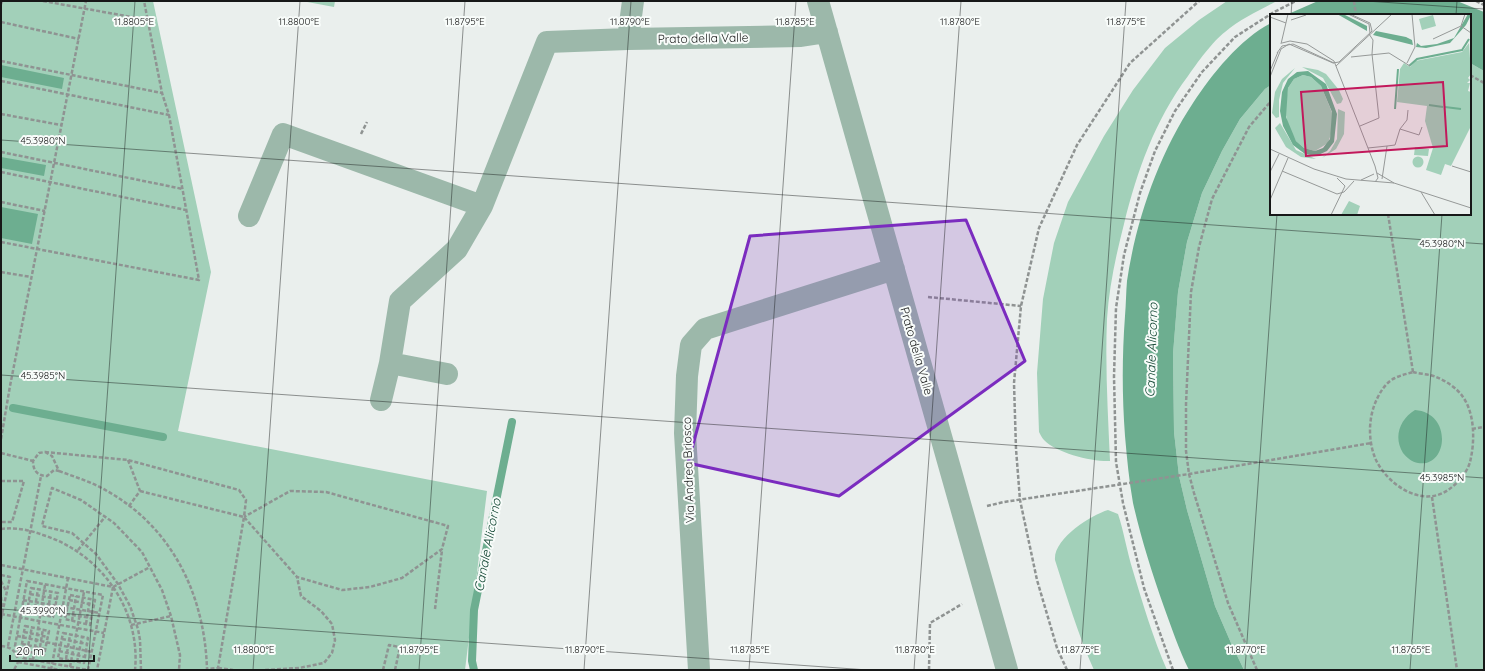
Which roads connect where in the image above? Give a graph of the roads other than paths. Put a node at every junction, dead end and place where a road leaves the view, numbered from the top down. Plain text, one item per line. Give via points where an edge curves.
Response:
1 (634, 1) edge
2 (818, 1) edge
3 (827, 32) junction
4 (628, 40) junction
5 (482, 206) junction
6 (249, 216) dead end
7 (894, 269) junction
8 (390, 363) junction
9 (447, 374) dead end
10 (381, 400) dead end
11 (699, 670) edge
12 (1007, 670) edge

1 - 4 street
2 - 3 street, Prato della Valle
3 - 4 street, Prato della Valle via 801,36
3 - 7 street, Prato della Valle
4 - 5 street, Prato della Valle via 548,42
5 - 6 street via 282,134
5 - 8 street via 457,249 400,301
7 - 11 street, Via Andrea Briosco via 705,329 691,345 685,433
7 - 12 street, Prato della Valle
8 - 9 street
8 - 10 street

